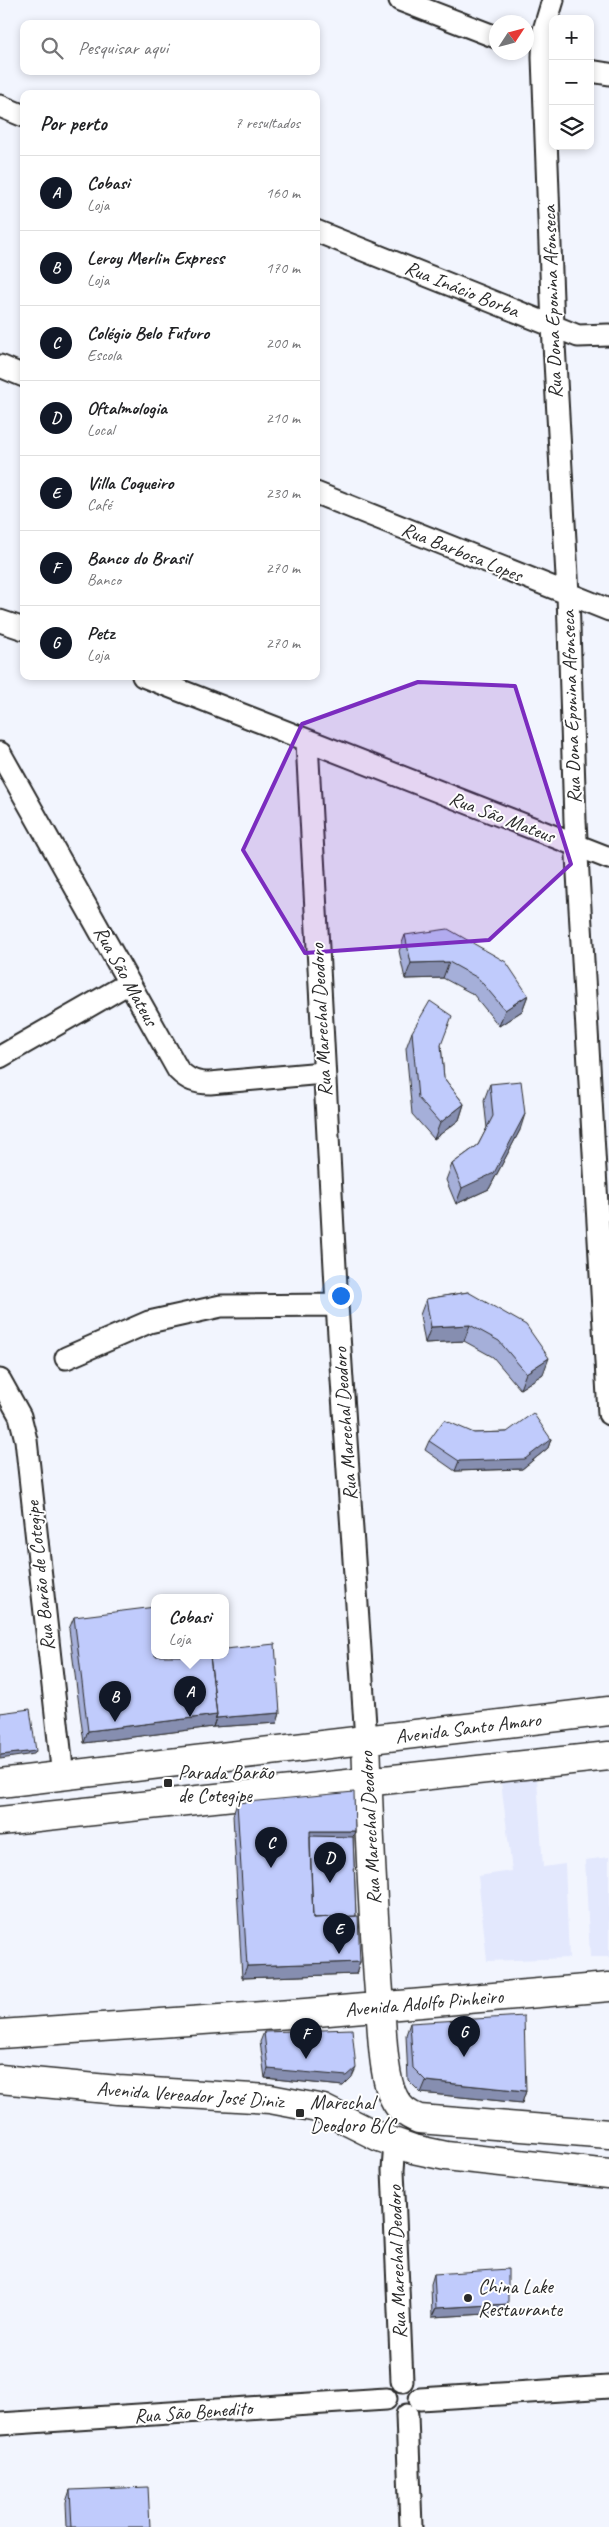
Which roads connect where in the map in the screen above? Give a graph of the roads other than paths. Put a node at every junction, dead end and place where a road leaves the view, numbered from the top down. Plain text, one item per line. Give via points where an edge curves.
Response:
1 (400, 0) edge
2 (553, 0) edge
3 (489, 34) edge
4 (541, 56) edge
5 (594, 72) edge
6 (609, 74) edge
7 (0, 106) edge
8 (20, 114) edge
9 (320, 233) edge
10 (553, 326) junction
11 (609, 335) edge
12 (0, 366) edge
13 (20, 374) edge
14 (320, 495) edge
15 (568, 594) junction
16 (609, 610) edge
17 (0, 621) edge
18 (20, 628) edge
19 (153, 680) edge
20 (307, 742) junction
21 (0, 753) edge
22 (577, 846) junction
23 (609, 858) edge
24 (129, 983) junction
25 (0, 1057) edge
26 (323, 1073) junction
27 (337, 1305) junction
28 (66, 1358) dead end
29 (0, 1380) edge
30 (609, 1406) edge
31 (609, 1414) edge
32 (10, 1418) edge
33 (609, 1712) edge
34 (366, 1740) junction
35 (609, 1756) edge
36 (63, 1777) junction
37 (368, 1781) junction
38 (0, 1783) edge
39 (0, 1821) edge
40 (609, 1987) edge
41 (380, 2007) junction
42 (0, 2034) edge
43 (0, 2079) edge
44 (609, 2134) edge
45 (395, 2143) junction
46 (609, 2174) edge
47 (402, 2381) junction
48 (609, 2387) edge
49 (386, 2399) junction
50 (420, 2399) junction
51 (407, 2415) junction
52 (0, 2424) edge
53 (411, 2527) edge

1 - 3 street
2 - 4 street, Rua Dona Eponina Afonseca via 544,30
4 - 10 street, Rua Dona Eponina Afonseca
5 - 6 street
7 - 8 street
9 - 10 street, Rua Inácio Borba
10 - 11 street, Rua Inácio Borba via 578,336
10 - 15 street, Rua Dona Eponina Afonseca
12 - 13 street
14 - 15 street, Rua Barbosa Lopes
15 - 16 street, Rua Barbosa Lopes
15 - 22 street, Rua Dona Eponina Afonseca
17 - 18 street
19 - 20 street, Rua São Mateus
20 - 22 street, Rua São Mateus
20 - 26 street, Rua Marechal Deodoro
21 - 24 street, Rua São Mateus
22 - 23 street, Rua São Mateus
22 - 30 street, Rua Dona Eponina Afonseca
24 - 25 street
24 - 26 street, Rua São Mateus via 178,1070 193,1081
26 - 27 street, Rua Marechal Deodoro
27 - 28 street via 221,1306 149,1322
27 - 34 street, Rua Marechal Deodoro
29 - 32 street, Rua Barão de Cotegipe
30 - 31 street, Rua Dona Eponina Afonseca
32 - 36 street, Rua Barão de Cotegipe via 26,1440
33 - 34 main road, Avenida Santo Amaro
34 - 36 main road, Avenida Santo Amaro
34 - 37 main road, Rua Marechal Deodoro
35 - 37 main road
36 - 38 main road, Avenida Santo Amaro
37 - 39 main road
37 - 41 main road, Rua Marechal Deodoro
40 - 41 main road, Avenida Adolfo Pinheiro
41 - 42 main road, Avenida Adolfo Pinheiro
41 - 44 main road, Rua Marechal Deodoro via 389,2086 403,2111 419,2119
43 - 45 main road, Avenida Vereador José Diniz via 270,2099 323,2109
45 - 46 main road, Avenida Vereador José Diniz via 446,2156
45 - 47 street, Rua Marechal Deodoro via 393,2170
47 - 49 street via 391,2387
47 - 50 street via 415,2386
48 - 50 street
49 - 51 street via 393,2411
49 - 52 street, Rua São Benedito
50 - 51 street via 418,2406
51 - 53 street

